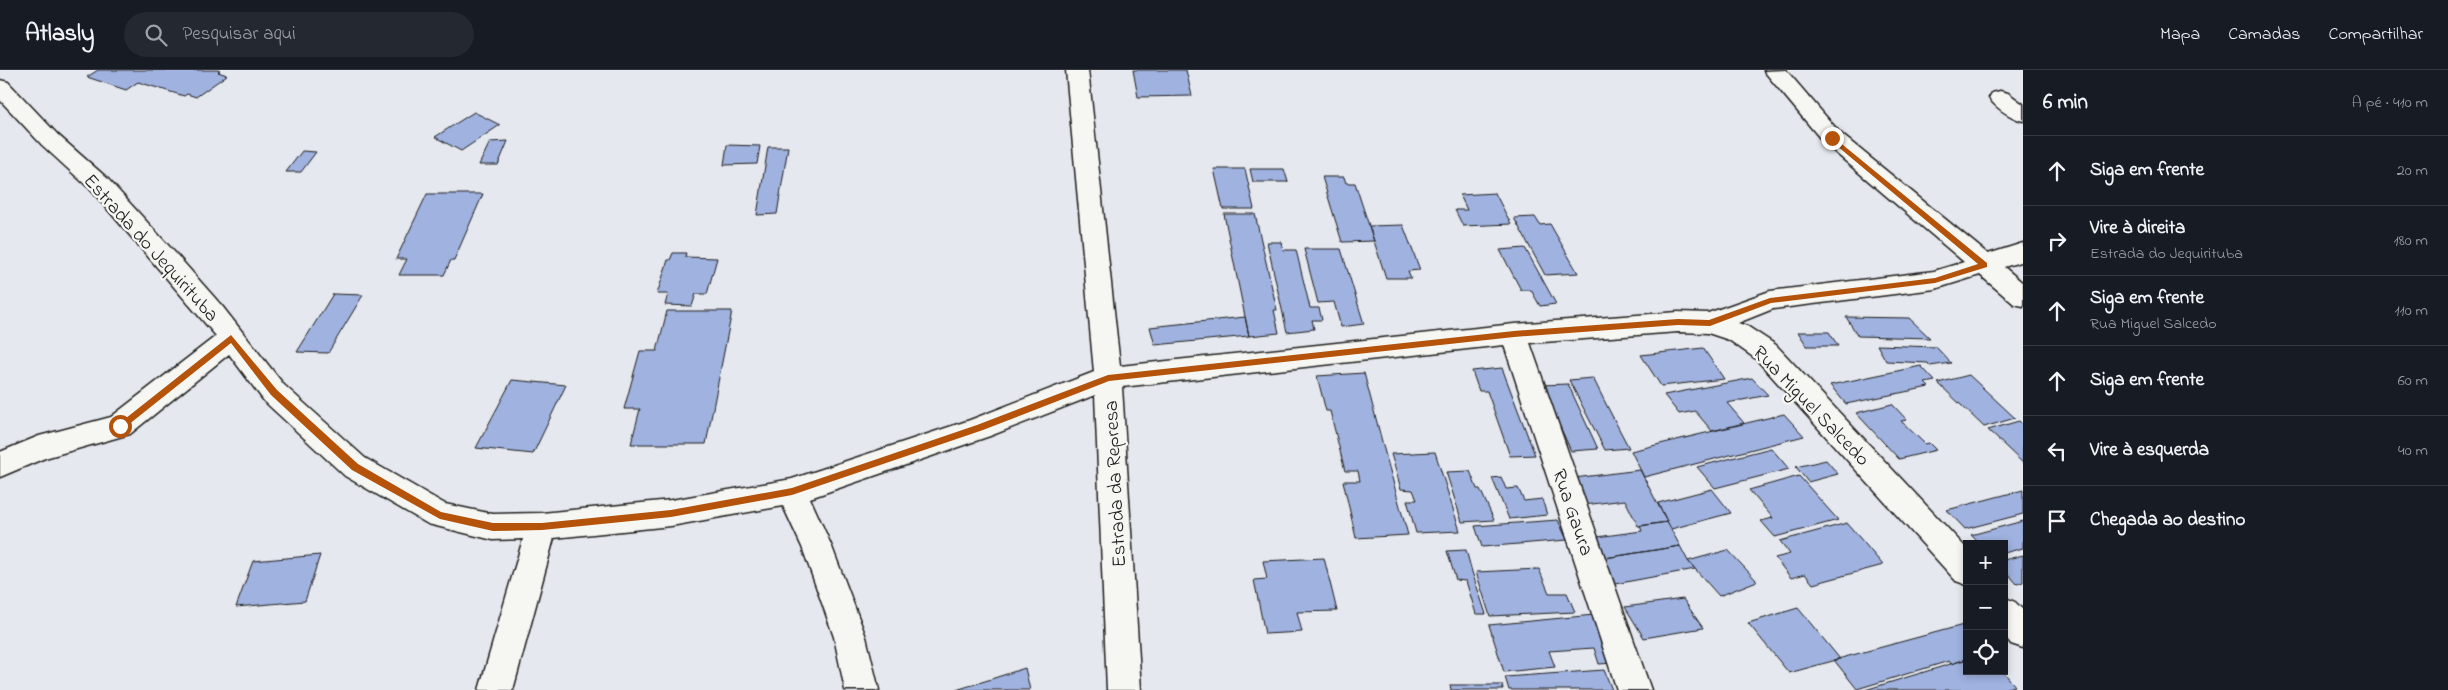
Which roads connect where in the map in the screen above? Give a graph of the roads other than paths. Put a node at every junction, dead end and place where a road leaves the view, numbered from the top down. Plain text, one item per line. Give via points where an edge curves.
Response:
1 (1077, 70) edge
2 (1775, 71) edge
3 (0, 87) edge
4 (2000, 98) dead end
5 (2023, 114) edge
6 (2023, 252) edge
7 (1984, 265) junction
8 (2023, 297) edge
9 (1710, 323) junction
10 (1514, 334) junction
11 (231, 338) junction
12 (1108, 378) junction
13 (0, 465) edge
14 (792, 492) junction
15 (542, 526) junction
16 (1963, 568) edge
17 (2008, 616) edge
18 (2023, 633) edge
19 (496, 690) edge
20 (862, 690) edge
21 (1124, 690) edge
22 (1634, 690) edge

1 - 12 street, Estrada da Represa
2 - 7 street via 1832,138
3 - 11 street, Estrada do Jequirituba via 105,191
4 - 5 street
6 - 7 street
7 - 8 street
7 - 9 street via 1935,280 1770,300
9 - 10 street, Rua Miguel Salcedo via 1678,322
9 - 16 street, Rua Miguel Salcedo via 1738,333 1766,352
10 - 12 street, Rua Miguel Salcedo
10 - 22 street, Rua Gaura
11 - 13 street via 120,426 39,448
11 - 15 street, Estrada do Jequirituba via 274,393 355,467 440,515 493,527
12 - 14 street, Estrada do Jequirituba via 980,428
12 - 21 street, Estrada da Represa
14 - 15 street, Estrada do Jequirituba via 671,514
14 - 20 street via 817,547 850,637
15 - 19 street
17 - 18 street

